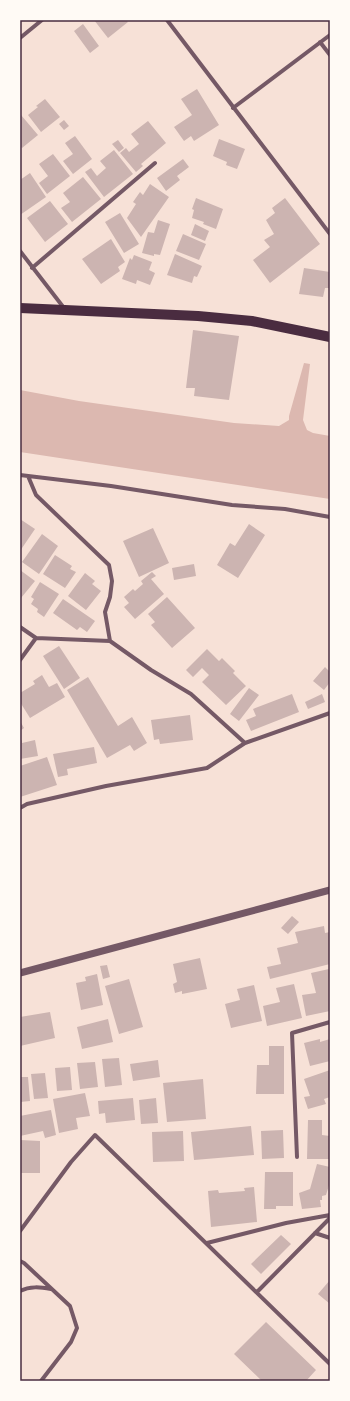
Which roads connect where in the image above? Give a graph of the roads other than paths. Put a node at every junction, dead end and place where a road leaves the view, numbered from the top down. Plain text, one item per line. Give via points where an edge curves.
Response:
1 (42, 20) edge
2 (167, 20) edge
3 (330, 35) edge
4 (20, 38) edge
5 (320, 42) junction
6 (330, 55) edge
7 (233, 108) junction
8 (155, 163) dead end
9 (330, 234) edge
10 (20, 251) edge
11 (32, 268) junction
12 (20, 308) edge
13 (66, 310) junction
14 (330, 337) edge
15 (20, 475) edge
16 (28, 476) junction
17 (330, 517) edge
18 (20, 627) edge
19 (36, 638) junction
20 (110, 641) junction
21 (20, 660) edge
22 (330, 713) edge
23 (245, 743) junction
24 (20, 808) edge
25 (330, 890) edge
26 (20, 973) edge
27 (330, 1022) edge
28 (297, 1157) dead end
29 (330, 1215) edge
30 (330, 1218) edge
31 (20, 1232) edge
32 (316, 1233) junction
33 (330, 1238) edge
34 (207, 1244) junction
35 (20, 1261) edge
36 (52, 1289) junction
37 (20, 1292) edge
38 (257, 1292) junction
39 (330, 1364) edge
40 (41, 1381) edge

1 - 4 street
2 - 7 street
3 - 5 street
5 - 6 street
5 - 7 street
7 - 9 street
8 - 11 street
10 - 11 street
11 - 13 street
12 - 13 main road
13 - 14 main road via 198,316 244,321
15 - 16 street
16 - 17 street
16 - 20 street via 36,495 108,565 112,581 105,612
18 - 19 street
19 - 20 street
19 - 21 street
20 - 23 street via 191,694
22 - 23 street
23 - 24 street via 207,768 106,786 27,804
25 - 26 street
27 - 28 street via 292,1033
29 - 34 street via 286,1223
30 - 32 street
31 - 34 street via 71,1162 96,1135
32 - 33 street
32 - 38 street
34 - 38 street
35 - 36 street
36 - 37 street via 40,1287
36 - 40 street via 70,1306 77,1328 71,1342
38 - 39 street

